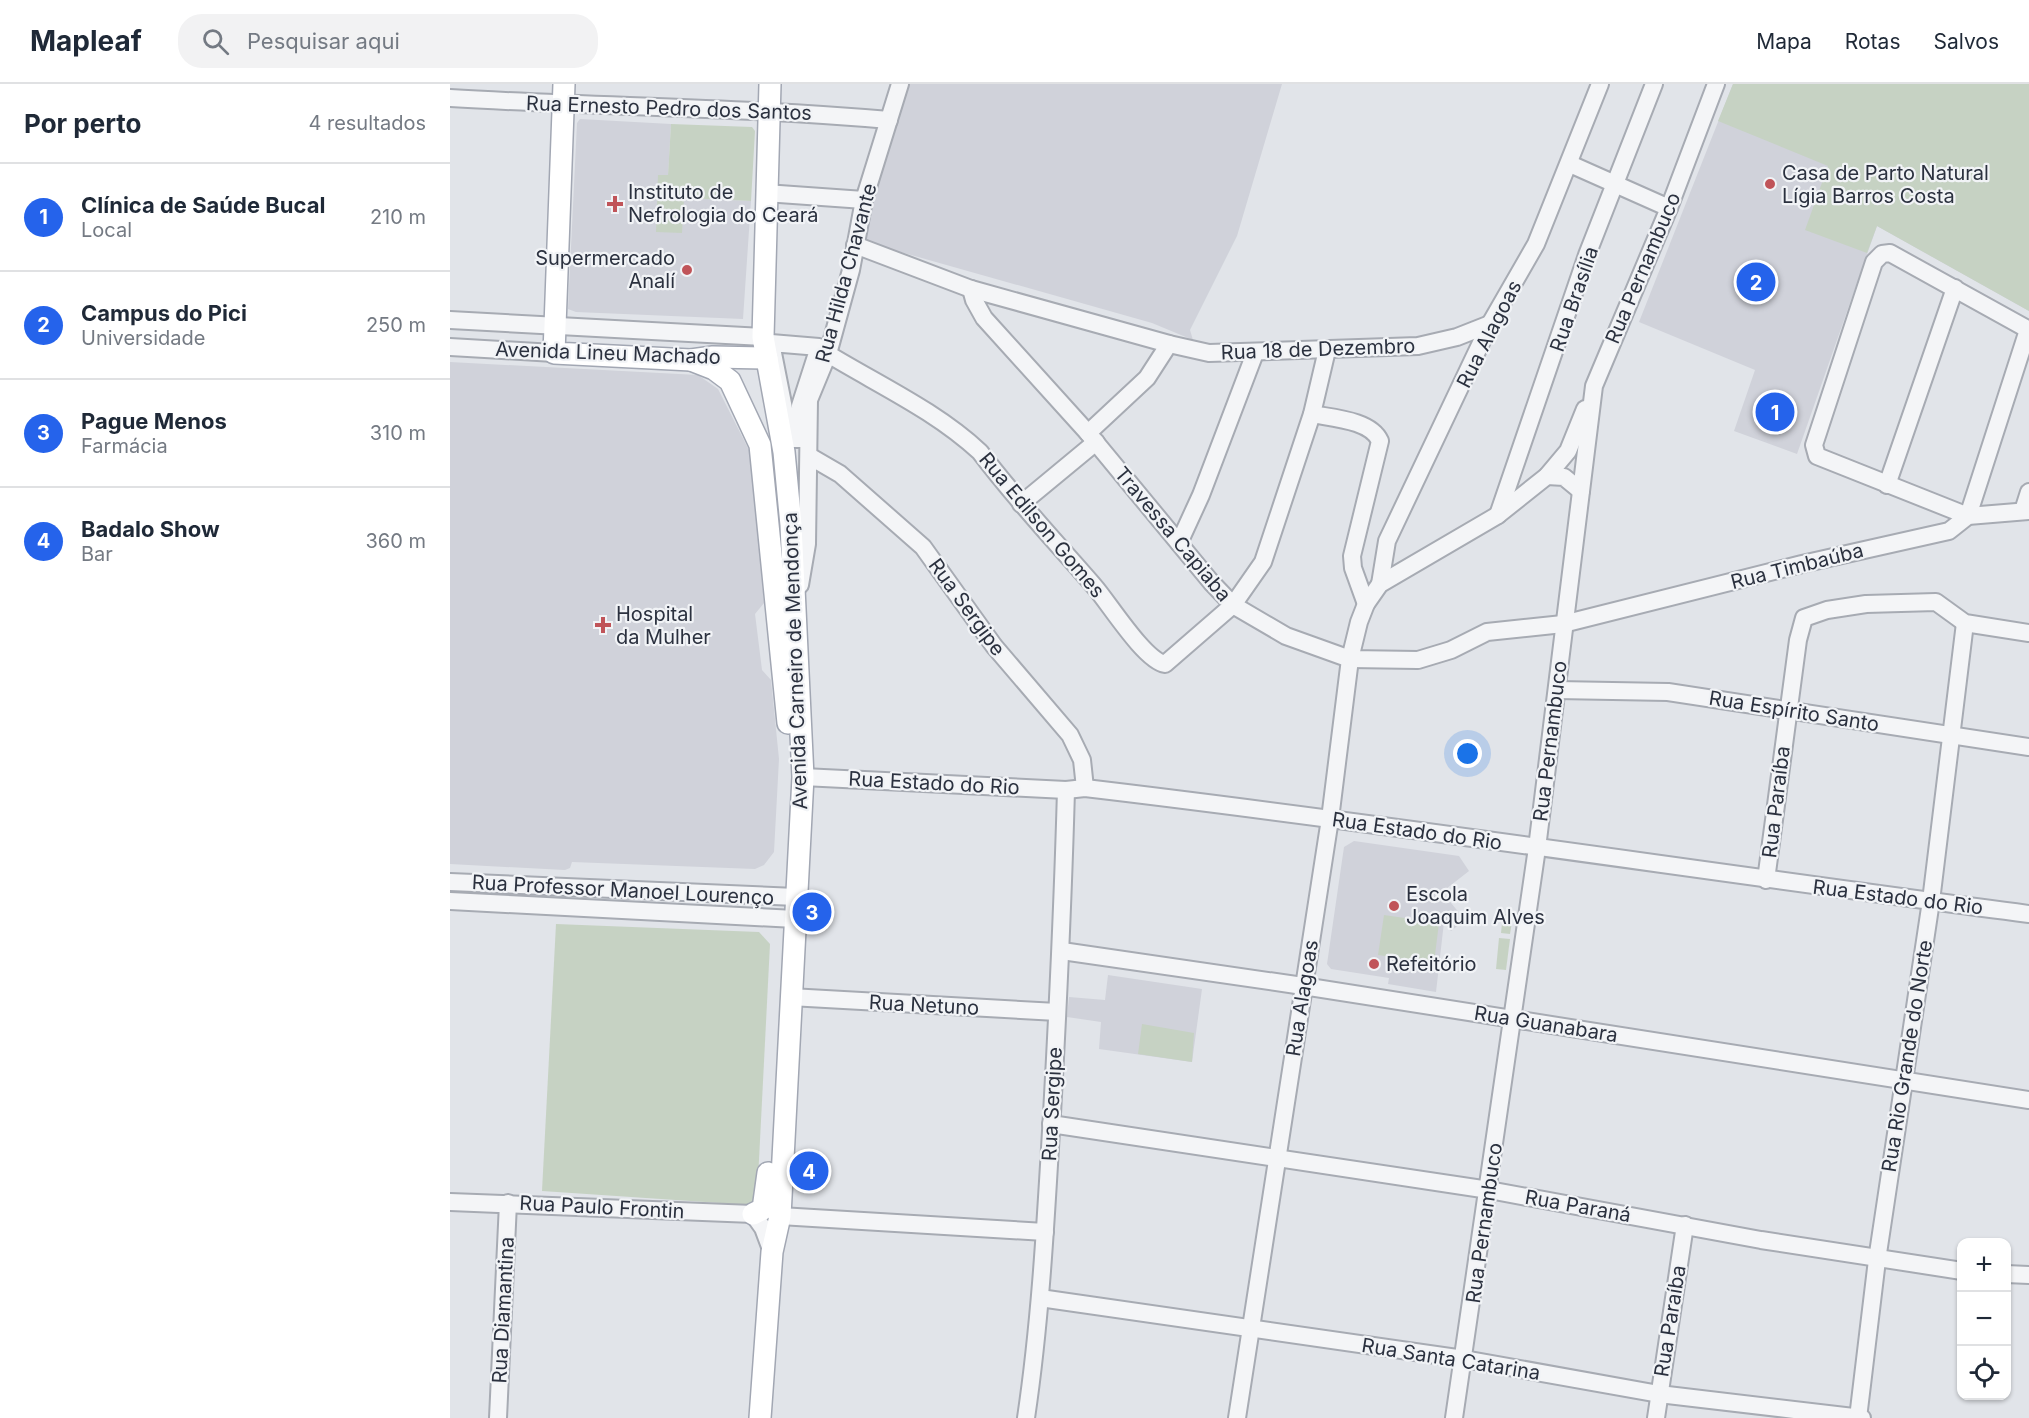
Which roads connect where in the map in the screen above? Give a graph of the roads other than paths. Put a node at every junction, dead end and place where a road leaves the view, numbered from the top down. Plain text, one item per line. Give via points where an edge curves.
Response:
1 (564, 84) edge
2 (770, 84) edge
3 (900, 84) edge
4 (1600, 84) edge
5 (1654, 84) edge
6 (1716, 84) edge
7 (450, 98) edge
8 (564, 105) junction
9 (769, 110) junction
10 (889, 120) junction
11 (1570, 164) junction
12 (1617, 184) junction
13 (765, 192) junction
14 (864, 200) junction
15 (1669, 208) junction
16 (855, 245) junction
17 (971, 288) junction
18 (1955, 288) junction
19 (450, 320) edge
20 (1490, 324) junction
21 (555, 326) junction
22 (2029, 330) edge
23 (763, 337) junction
24 (1169, 345) junction
25 (450, 347) edge
26 (824, 350) junction
27 (1327, 350) junction
28 (554, 353) junction
29 (1255, 353) junction
30 (767, 358) junction
31 (691, 360) junction
32 (1594, 386) junction
33 (1312, 414) junction
34 (1092, 438) junction
35 (809, 456) junction
36 (1547, 476) junction
37 (1887, 485) junction
38 (1581, 491) junction
39 (2029, 492) edge
40 (1021, 504) junction
41 (2026, 511) edge
42 (1498, 515) junction
43 (1968, 516) junction
44 (1179, 543) junction
45 (1380, 584) junction
46 (1366, 604) junction
47 (1233, 605) junction
48 (796, 606) junction
49 (1965, 623) junction
50 (1563, 624) junction
51 (2029, 633) edge
52 (1350, 659) junction
53 (1557, 690) junction
54 (1788, 710) junction
55 (1950, 736) junction
56 (2029, 747) edge
57 (803, 777) junction
58 (1085, 788) junction
59 (1066, 790) junction
60 (1330, 819) junction
61 (1537, 848) junction
62 (1766, 880) junction
63 (450, 882) edge
64 (790, 897) junction
65 (450, 901) edge
66 (1931, 901) junction
67 (2029, 914) edge
68 (788, 919) junction
69 (1062, 951) junction
70 (1303, 986) junction
71 (790, 997) junction
72 (1057, 1012) junction
73 (1514, 1019) junction
74 (1902, 1082) junction
75 (2029, 1100) edge
76 (1051, 1124) junction
77 (1277, 1158) junction
78 (1489, 1190) junction
79 (450, 1202) edge
80 (508, 1203) junction
81 (753, 1215) junction
82 (780, 1216) junction
83 (1685, 1225) junction
84 (1045, 1232) junction
85 (772, 1252) junction
86 (1877, 1260) junction
87 (1957, 1270) edge
88 (2011, 1274) edge
89 (2029, 1275) edge
90 (1040, 1298) junction
91 (1251, 1329) junction
92 (1464, 1359) junction
93 (1659, 1394) junction
94 (498, 1418) edge
95 (760, 1418) edge
96 (1026, 1418) edge
97 (1237, 1418) edge
98 (1454, 1418) edge
99 (1656, 1418) edge
100 (1860, 1418) edge

1 - 8 main road
2 - 9 main road, Avenida Carneiro de Mendonça
3 - 10 street, Rua Hilda Chavante
4 - 11 street, Rua Alagoas
5 - 12 street, Rua Brasília
6 - 15 street, Rua Pernambuco
7 - 8 street, Rua Ernesto Pedro dos Santos
8 - 9 street, Rua Ernesto Pedro dos Santos
8 - 21 main road
9 - 10 street, Rua Ernesto Pedro dos Santos
9 - 13 main road, Avenida Carneiro de Mendonça
10 - 14 street, Rua Hilda Chavante
11 - 12 street
11 - 20 street, Rua Alagoas via 1536,244
12 - 15 street
12 - 42 street, Rua Brasília via 1587,255
13 - 14 street
13 - 23 main road, Avenida Carneiro de Mendonça
14 - 16 street, Rua Hilda Chavante
15 - 32 street, Rua Pernambuco
16 - 17 street
16 - 26 street, Rua Hilda Chavante
17 - 24 street, Rua 18 de Dezembro
17 - 34 street, Travessa Capiaba via 984,318
18 - 22 street
18 - 37 street
18 - 37 street via 1890,253 1882,254 1874,262 1814,445 1817,456
19 - 21 street, Avenida Lineu Machado
20 - 27 street, Rua 18 de Dezembro via 1418,346
20 - 45 street, Rua Alagoas via 1387,541
21 - 23 street, Avenida Lineu Machado
21 - 28 main road
22 - 43 street
23 - 30 main road, Avenida Carneiro de Mendonça
24 - 29 street, Rua 18 de Dezembro via 1209,352
24 - 34 street via 1147,378
25 - 28 street, Avenida Lineu Machado
26 - 26 street via 771,344 790,439 801,439 800,406
26 - 35 street, Rua Hilda Chavante via 809,400
26 - 40 street, Rua Edilson Gomes via 959,433 980,452
27 - 29 street, Rua 18 de Dezembro
27 - 33 street, Rua Edilson Gomes
28 - 31 main road, Avenida Lineu Machado
29 - 44 street
30 - 31 main road, Avenida Lineu Machado
30 - 48 main road, Avenida Carneiro de Mendonça via 784,452
31 - 64 main road, Avenida Carneiro de Mendonça via 730,381 760,445 789,740
32 - 36 street, Rua Alagoas via 1568,451
32 - 38 street, Rua Pernambuco
33 - 46 street via 1369,428 1380,441 1352,556
33 - 47 street, Rua Edilson Gomes via 1272,542 1258,572
34 - 40 street
34 - 44 street, Travessa Capiaba
35 - 48 street, Rua Hilda Chavante via 807,544
35 - 58 street, Rua Sergipe via 840,474 923,546 994,646 1070,735 1082,760
36 - 38 street via 1564,477
36 - 42 street, Rua Alagoas
37 - 43 street
38 - 50 street, Rua Pernambuco
39 - 41 street
40 - 47 street, Rua Edilson Gomes via 1161,664
41 - 43 street, Rua Timbaúba
42 - 45 street, Rua Alagoas
43 - 50 street, Rua Timbaúba via 1949,531
44 - 47 street, Travessa Capiaba
45 - 46 street, Rua Alagoas
46 - 52 street, Rua Alagoas
47 - 52 street, Travessa Capiaba via 1286,636
48 - 57 main road, Avenida Carneiro de Mendonça
49 - 51 street
49 - 54 street, Rua Paraíba via 1936,602 1866,604 1804,618 1799,629
49 - 55 street, Rua Rio Grande do Norte
50 - 52 street, Travessa Capiaba via 1487,632 1418,660
50 - 53 street, Rua Pernambuco
52 - 60 street, Rua Alagoas
53 - 54 street, Rua Espírito Santo via 1647,689
53 - 61 street, Rua Pernambuco
54 - 55 street, Rua Espírito Santo
54 - 62 street, Rua Paraíba
55 - 56 street, Rua Espírito Santo
55 - 66 street, Rua Rio Grande do Norte
57 - 59 street, Rua Estado do Rio
57 - 64 main road, Avenida Carneiro de Mendonça
58 - 59 street, Rua Estado do Rio
58 - 60 street, Rua Estado do Rio
59 - 69 street, Rua Sergipe
60 - 61 street, Rua Estado do Rio
60 - 70 street, Rua Alagoas
61 - 62 street, Rua Estado do Rio
61 - 73 street, Rua Pernambuco
62 - 66 street, Rua Estado do Rio
63 - 64 street, Rua Professor Manoel Lourenço
64 - 68 main road, Avenida Carneiro de Mendonça
65 - 68 street, Rua Professor Manoel Lourenço
66 - 67 street, Rua Estado do Rio
66 - 74 street, Rua Rio Grande do Norte
68 - 71 main road, Avenida Carneiro de Mendonça
68 - 81 main road, Avenida Carneiro de Mendonça via 767,1194 764,1209
69 - 70 street, Rua Guanabara
69 - 72 street, Rua Sergipe
70 - 73 street, Rua Guanabara
70 - 77 street, Rua Alagoas
71 - 72 street, Rua Netuno
71 - 82 main road, Avenida Carneiro de Mendonça
72 - 76 street, Rua Sergipe
73 - 74 street, Rua Guanabara
73 - 78 street, Rua Pernambuco
74 - 75 street, Rua Guanabara
74 - 86 street, Rua Rio Grande do Norte
76 - 77 street, Rua Paraná
76 - 84 street, Rua Sergipe
77 - 78 street, Rua Paraná
77 - 91 street, Rua Alagoas
78 - 83 street, Rua Paraná
78 - 92 street, Rua Pernambuco
79 - 80 street, Rua Paulo Frontin
80 - 81 street, Rua Paulo Frontin
80 - 94 street, Rua Diamantina
81 - 85 street
82 - 84 street
82 - 85 main road, Avenida Carneiro de Mendonça
83 - 86 street, Rua Paraná
83 - 93 street, Rua Paraíba
84 - 90 street, Rua Sergipe
85 - 95 main road, Avenida Carneiro de Mendonça
86 - 87 street, Rua Paraná
86 - 100 street, Rua Rio Grande do Norte
88 - 89 street
90 - 91 street, Rua Santa Catarina
90 - 96 street, Rua Sergipe
91 - 92 street, Rua Santa Catarina
91 - 97 street, Rua Alagoas
92 - 93 street, Rua Santa Catarina
92 - 98 street, Rua Pernambuco
93 - 99 street, Rua Paraíba
93 - 100 street, Rua Santa Catarina

